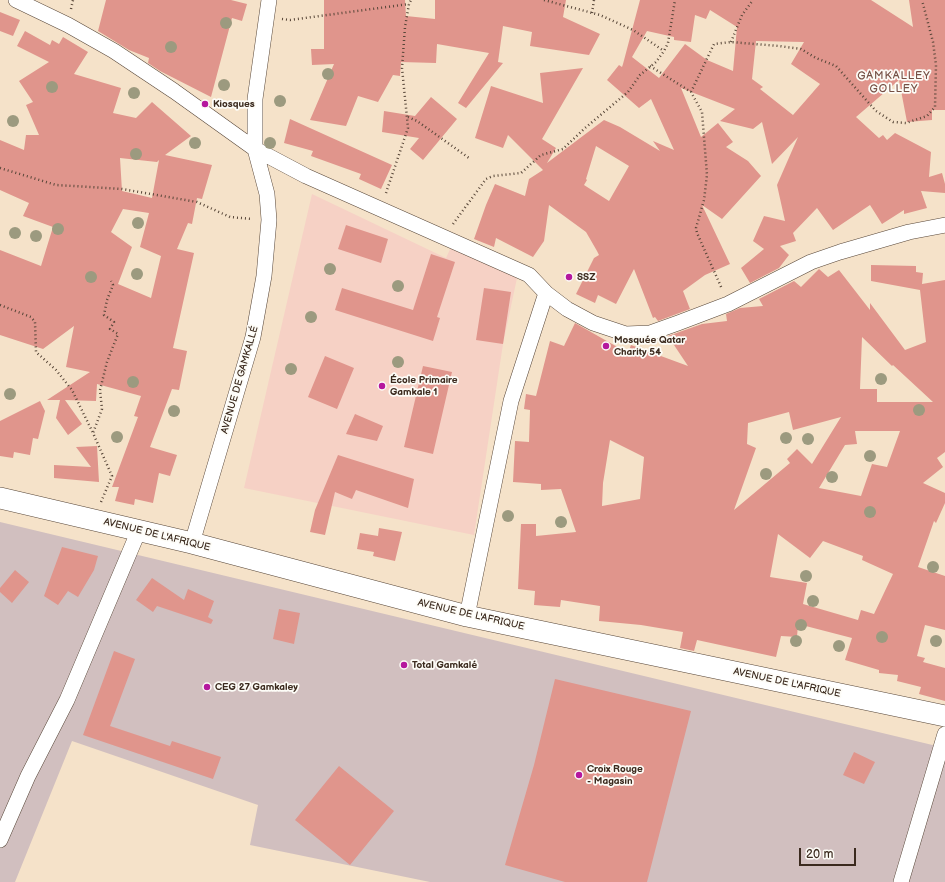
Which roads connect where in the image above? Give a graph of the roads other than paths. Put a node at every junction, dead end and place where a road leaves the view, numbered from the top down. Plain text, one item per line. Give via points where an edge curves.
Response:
1 (16, 0) edge
2 (269, 0) edge
3 (255, 149) junction
4 (945, 225) edge
5 (546, 292) junction
6 (0, 498) edge
7 (139, 530) junction
8 (192, 543) junction
9 (467, 616) junction
10 (945, 716) edge
11 (945, 734) edge
12 (0, 840) edge
13 (901, 882) edge

1 - 3 street via 114,51
2 - 3 street, AVENUE DE GAMKALLÉ via 255,99
3 - 5 street via 306,176 530,275
3 - 8 street, AVENUE DE GAMKALLÉ via 267,194 269,220 264,276 253,337
4 - 5 street via 909,232 811,262 728,304 650,333 626,334 593,323 567,309
5 - 9 street via 511,401
6 - 7 main road, AVENUE DE L'AFRIQUE
7 - 8 main road, AVENUE DE L'AFRIQUE
7 - 12 street via 67,700 28,776
8 - 9 main road, AVENUE DE L'AFRIQUE
9 - 10 main road, AVENUE DE L'AFRIQUE
11 - 13 street

